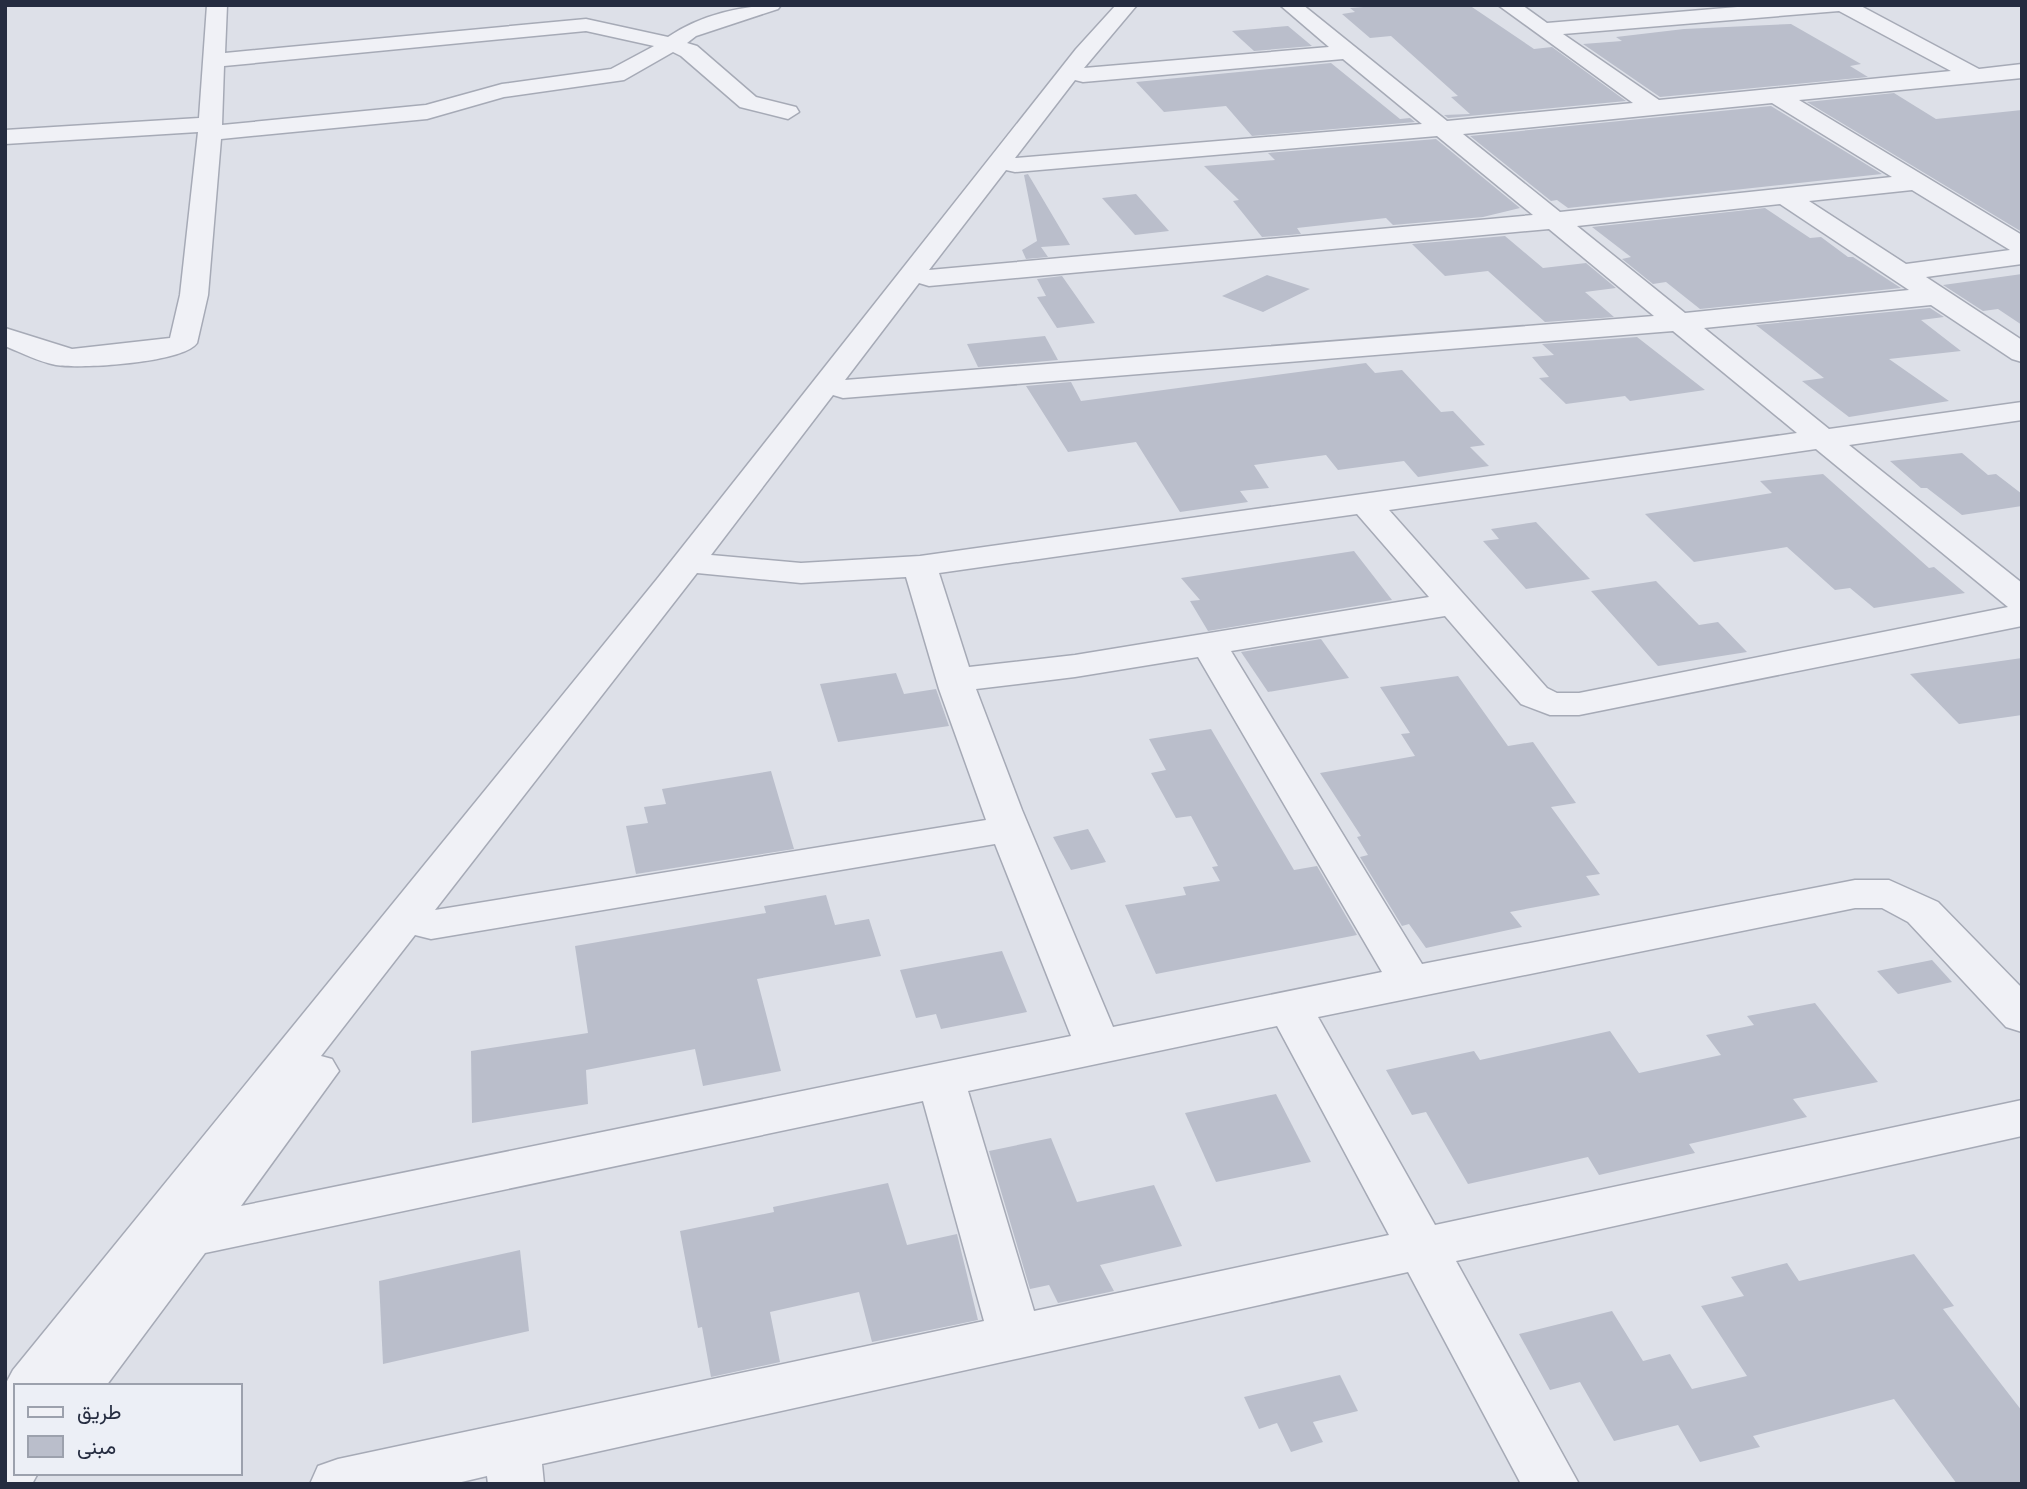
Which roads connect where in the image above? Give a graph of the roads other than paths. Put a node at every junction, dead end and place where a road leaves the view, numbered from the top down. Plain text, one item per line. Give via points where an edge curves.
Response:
1 (217, 5) edge
2 (771, 5) edge
3 (1126, 5) edge
4 (1138, 5) edge
5 (1290, 5) edge
6 (1508, 5) edge
7 (1633, 5) edge
8 (1841, 5) edge
9 (581, 15) edge
10 (1656, 19) junction
11 (1544, 29) junction
12 (669, 43) junction
13 (1346, 52) junction
14 (214, 61) junction
15 (2022, 71) edge
16 (1083, 75) junction
17 (1977, 76) junction
18 (2011, 92) dead end
19 (1775, 95) junction
20 (1654, 107) junction
21 (788, 111) dead end
22 (211, 129) junction
23 (1441, 130) junction
24 (5, 137) edge
25 (1015, 165) junction
26 (1914, 182) junction
27 (1782, 194) junction
28 (1552, 221) junction
29 (2022, 246) edge
30 (2022, 256) edge
31 (1901, 273) junction
32 (929, 278) junction
33 (1935, 296) junction
34 (1679, 322) junction
35 (5, 336) edge
36 (2022, 353) edge
37 (843, 388) junction
38 (2022, 411) edge
39 (1824, 439) junction
40 (784, 450) junction
41 (1366, 504) junction
42 (708, 565) junction
43 (920, 566) junction
44 (2022, 601) edge
45 (1451, 604) junction
46 (2022, 615) edge
47 (1209, 645) junction
48 (955, 680) junction
49 (1009, 829) junction
50 (431, 925) junction
51 (1410, 982) junction
52 (1290, 1008) junction
53 (2022, 1016) edge
54 (1099, 1049) junction
55 (942, 1081) junction
56 (2022, 1118) edge
57 (190, 1236) junction
58 (1424, 1248) junction
59 (1015, 1336) junction
60 (34, 1384) edge
61 (76, 1384) edge
62 (514, 1465) edge
63 (338, 1484) edge
64 (1551, 1484) edge

1 - 14 street
2 - 12 street
3 - 40 street
4 - 16 street
5 - 13 street
6 - 11 street
7 - 10 street
8 - 10 street
8 - 17 street
9 - 12 street
9 - 14 street
10 - 11 street
11 - 20 street
12 - 21 street via 704,61 748,102
12 - 22 street via 616,75 502,91 427,113
13 - 16 street
13 - 23 street
14 - 22 street
15 - 17 street
16 - 25 street
17 - 18 street
17 - 19 street
19 - 20 street
19 - 26 street
20 - 23 street
22 - 24 street
22 - 35 street via 194,295 183,343 169,349 72,358
23 - 25 street
23 - 28 street
25 - 32 street
26 - 27 street
26 - 29 street
27 - 28 street
27 - 31 street
28 - 32 street
28 - 34 street
30 - 31 street
31 - 33 street
32 - 37 street
33 - 34 street
33 - 36 street
34 - 37 street
34 - 39 street
37 - 40 street
38 - 39 street
39 - 41 street
39 - 44 street
40 - 42 street
40 - 60 street via 652,607
41 - 43 street
41 - 45 street
42 - 43 street via 801,573
42 - 50 street
43 - 48 street
45 - 46 street via 1534,696 1550,704 1579,704
45 - 47 street
47 - 48 street
47 - 51 street
48 - 49 street
49 - 50 street
49 - 54 street
50 - 57 street
51 - 52 street
51 - 53 street via 1855,894 1889,894 1923,912
52 - 54 street
52 - 58 street
54 - 55 street
55 - 57 street
55 - 59 street
56 - 58 street
57 - 61 street
58 - 59 street
58 - 64 street
59 - 62 street
62 - 63 street

